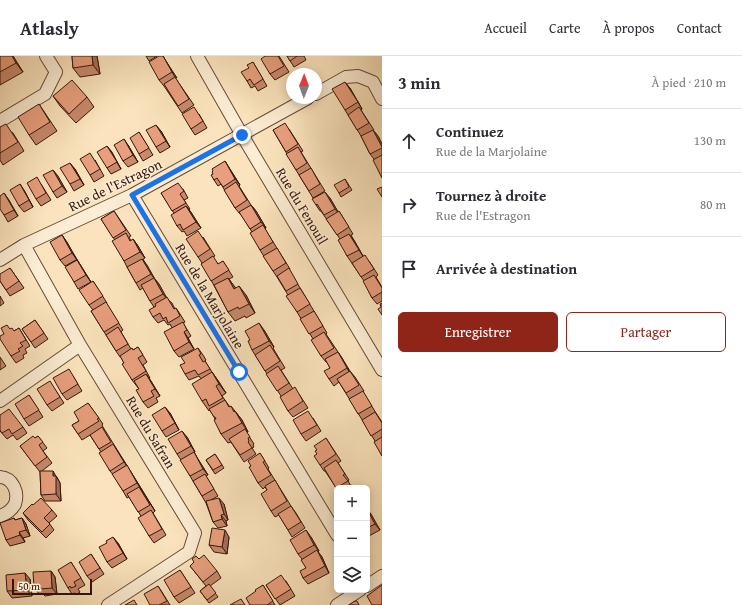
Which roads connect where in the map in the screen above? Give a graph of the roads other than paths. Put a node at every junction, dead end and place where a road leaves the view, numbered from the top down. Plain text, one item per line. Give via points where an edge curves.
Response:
1 (46, 56) edge
2 (197, 56) edge
3 (322, 91) edge
4 (382, 98) edge
5 (297, 104) edge
6 (0, 121) edge
7 (242, 135) junction
8 (132, 195) junction
9 (24, 245) junction
10 (0, 260) edge
11 (80, 344) junction
12 (382, 370) edge
13 (0, 401) edge
14 (0, 477) edge
15 (0, 516) edge
16 (334, 530) edge
17 (382, 576) edge
18 (370, 583) edge
19 (355, 593) edge
20 (108, 605) edge
21 (337, 605) edge

1 - 6 street via 56,72 45,94
2 - 7 street, Rue du Fenouil
3 - 4 street via 346,78 358,76 373,82
5 - 7 street, Rue de l'Estragon
7 - 8 street, Rue de l'Estragon
7 - 12 street, Rue du Fenouil
8 - 9 street, Rue de l'Estragon
8 - 16 street, Rue de la Marjolaine
9 - 10 street, Rue de l'Estragon
9 - 11 street, Rue du Safran
11 - 13 street
11 - 20 street, Rue du Safran via 195,533 189,552
14 - 15 street via 12,482 16,492 15,504 8,513
17 - 18 street
19 - 21 street

